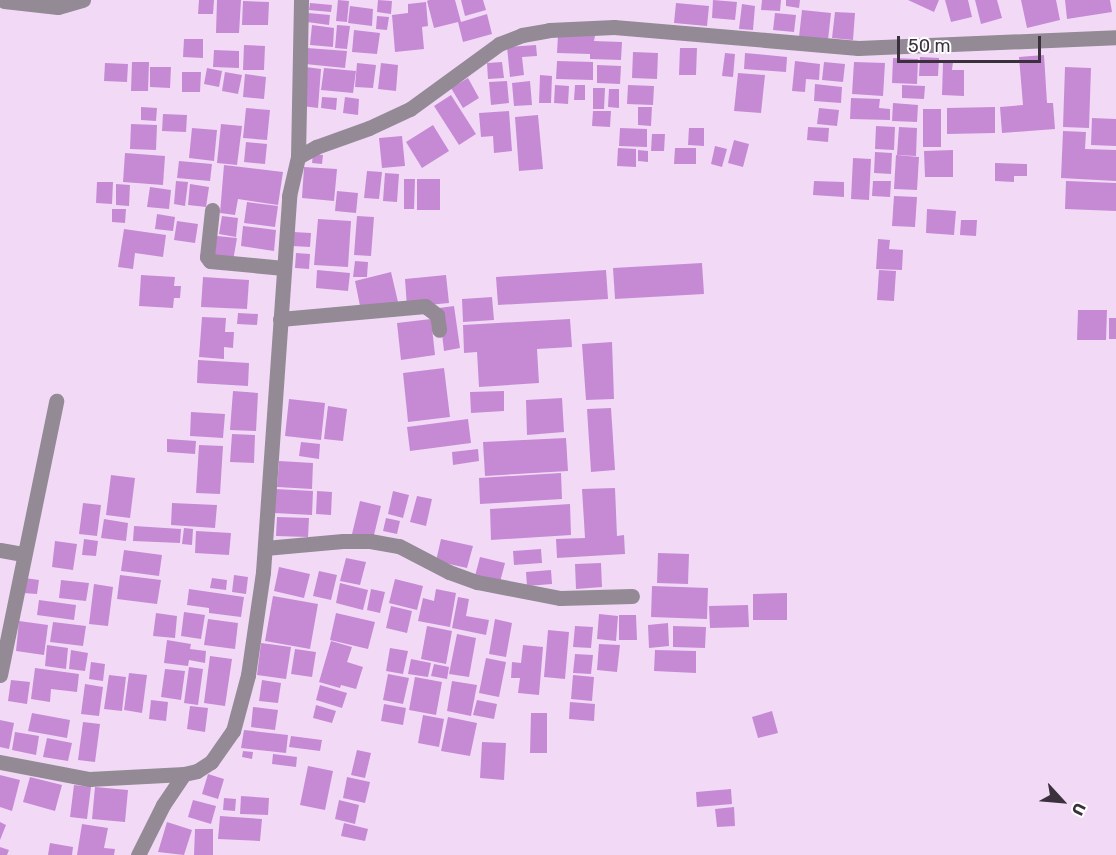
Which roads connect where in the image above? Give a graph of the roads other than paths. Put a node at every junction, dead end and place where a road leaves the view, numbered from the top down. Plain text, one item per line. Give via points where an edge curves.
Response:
1 (83, 0) edge
2 (301, 0) edge
3 (4, 1) edge
4 (1116, 37) edge
5 (298, 157) junction
6 (212, 210) dead end
7 (284, 268) junction
8 (280, 320) junction
9 (439, 330) dead end
10 (56, 401) dead end
11 (266, 548) junction
12 (0, 550) edge
13 (23, 554) junction
14 (632, 596) dead end
15 (0, 675) edge
16 (0, 762) edge
17 (184, 774) junction
18 (138, 855) edge

1 - 3 street via 58,7
2 - 5 street
4 - 5 street via 858,48 614,27 549,30 499,44 410,109
5 - 7 street via 289,196
6 - 7 street via 207,257 210,261
7 - 8 street
8 - 9 street via 425,306 438,315
8 - 11 street
10 - 13 street
11 - 14 street via 370,541 399,546 449,572 486,584 561,598
11 - 17 street via 256,628 242,705 233,731 211,762
12 - 13 street
13 - 15 street
16 - 17 street via 89,779
17 - 18 street

